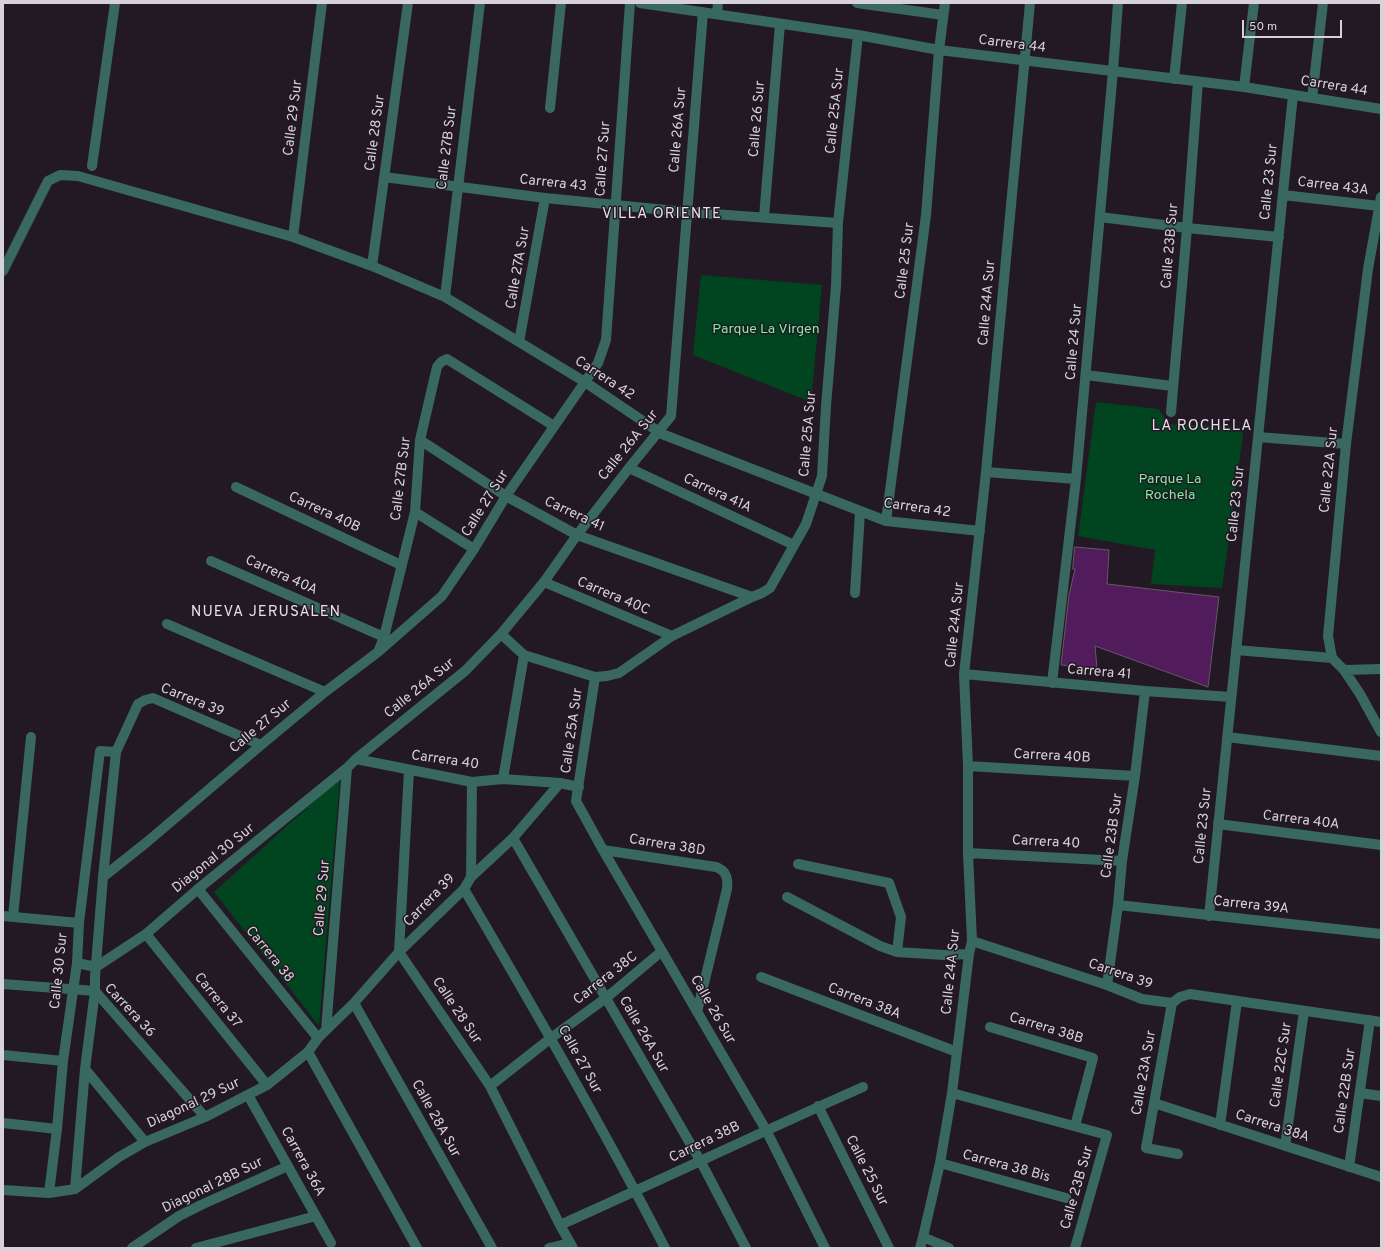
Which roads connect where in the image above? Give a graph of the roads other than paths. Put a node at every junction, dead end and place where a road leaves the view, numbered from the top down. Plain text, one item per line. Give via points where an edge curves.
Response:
1 (116, 3) edge
2 (322, 3) edge
3 (408, 3) edge
4 (480, 3) edge
5 (562, 3) edge
6 (630, 3) edge
7 (640, 3) edge
8 (718, 3) edge
9 (857, 3) edge
10 (945, 3) edge
11 (1030, 3) edge
12 (1118, 3) edge
13 (1182, 3) edge
14 (1254, 3) edge
15 (1323, 3) edge
16 (684, 6) edge
17 (703, 12) junction
18 (717, 14) junction
19 (943, 15) junction
20 (780, 24) junction
21 (858, 35) junction
22 (939, 50) junction
23 (1024, 60) junction
24 (1113, 71) junction
25 (1174, 79) junction
26 (1198, 82) junction
27 (1244, 87) junction
28 (1293, 95) junction
29 (1312, 98) junction
30 (550, 108) dead end
31 (1381, 109) edge
32 (92, 166) dead end
33 (384, 177) junction
34 (457, 187) junction
35 (1283, 195) junction
36 (546, 198) junction
37 (1380, 201) edge
38 (615, 205) junction
39 (686, 212) junction
40 (764, 217) junction
41 (1100, 217) junction
42 (838, 223) junction
43 (1187, 228) junction
44 (293, 237) junction
45 (1279, 237) junction
46 (372, 266) junction
47 (3, 271) edge
48 (445, 297) junction
49 (519, 342) junction
50 (1086, 375) junction
51 (585, 382) junction
52 (1172, 386) junction
53 (1171, 412) dead end
54 (554, 426) junction
55 (658, 431) junction
56 (1258, 437) junction
57 (420, 440) junction
58 (1346, 444) junction
59 (628, 468) junction
60 (986, 472) junction
61 (1076, 479) junction
62 (236, 487) dead end
63 (816, 494) junction
64 (506, 496) junction
65 (415, 512) junction
66 (860, 512) junction
67 (886, 521) junction
68 (980, 531) junction
69 (577, 535) junction
70 (794, 545) junction
71 (474, 550) junction
72 (211, 560) dead end
73 (401, 565) junction
74 (544, 582) junction
75 (856, 593) dead end
76 (752, 597) junction
77 (167, 624) dead end
78 (501, 634) junction
79 (672, 636) junction
80 (384, 637) junction
81 (1236, 650) junction
82 (378, 652) junction
83 (524, 655) junction
84 (1332, 658) junction
85 (1381, 669) edge
86 (1344, 670) junction
87 (964, 674) junction
88 (595, 677) junction
89 (1052, 683) junction
90 (1145, 691) junction
91 (326, 692) junction
92 (1231, 697) junction
93 (1381, 732) edge
94 (31, 737) dead end
95 (1227, 737) junction
96 (261, 745) junction
97 (116, 752) junction
98 (1381, 756) edge
99 (356, 759) junction
100 (968, 766) junction
101 (347, 768) junction
102 (409, 770) junction
103 (1135, 776) junction
104 (503, 779) junction
105 (472, 782) junction
106 (560, 783) junction
107 (579, 787) junction
108 (1218, 824) junction
109 (513, 838) junction
110 (1381, 845) edge
111 (603, 850) junction
112 (968, 853) junction
113 (1122, 861) junction
114 (798, 864) dead end
115 (471, 877) junction
116 (103, 878) junction
117 (198, 889) junction
118 (464, 889) junction
119 (787, 897) dead end
120 (1118, 906) junction
121 (8, 916) edge
122 (1209, 916) junction
123 (79, 923) junction
124 (146, 934) junction
125 (1381, 934) edge
126 (972, 940) junction
127 (662, 951) junction
128 (399, 952) junction
129 (897, 952) junction
130 (968, 954) junction
131 (77, 963) junction
132 (96, 967) junction
133 (761, 977) dead end
134 (3, 984) edge
135 (1107, 985) junction
136 (74, 990) junction
137 (95, 991) junction
138 (606, 998) junction
139 (1237, 1001) junction
140 (354, 1003) junction
141 (1172, 1003) junction
142 (1304, 1011) junction
143 (697, 1012) junction
144 (1370, 1020) junction
145 (1381, 1022) edge
146 (990, 1027) dead end
147 (326, 1030) junction
148 (318, 1038) junction
149 (551, 1038) junction
150 (308, 1052) junction
151 (957, 1052) junction
152 (3, 1055) edge
153 (1093, 1058) joint
154 (63, 1061) junction
155 (85, 1069) junction
156 (267, 1085) junction
157 (490, 1086) junction
158 (862, 1087) dead end
159 (952, 1093) junction
160 (1360, 1093) junction
161 (248, 1095) junction
162 (1381, 1096) edge
163 (1154, 1103) junction
164 (818, 1106) junction
165 (205, 1117) junction
166 (3, 1123) edge
167 (1220, 1125) junction
168 (1076, 1126) junction
169 (57, 1129) junction
170 (766, 1130) junction
171 (145, 1142) junction
172 (1285, 1146) junction
173 (1178, 1154) dead end
174 (701, 1162) junction
175 (940, 1163) junction
176 (288, 1166) junction
177 (1349, 1167) junction
178 (1381, 1177) edge
179 (75, 1189) junction
180 (3, 1190) edge
181 (636, 1191) junction
182 (50, 1193) junction
183 (1066, 1198) dead end
184 (316, 1216) junction
185 (560, 1225) junction
186 (923, 1237) junction
187 (331, 1243) dead end
188 (572, 1245) edge
189 (132, 1248) edge
190 (196, 1248) edge
191 (418, 1248) edge
192 (492, 1248) edge
193 (549, 1248) edge
194 (665, 1248) edge
195 (746, 1248) edge
196 (825, 1248) edge
197 (889, 1248) edge
198 (920, 1248) edge
199 (947, 1248) edge
200 (1075, 1248) edge

1 - 32 street
2 - 44 street, Calle 29 Sur
3 - 33 street, Calle 28 Sur
4 - 34 street, Calle 27B Sur
5 - 30 street
6 - 38 street, Calle 27 Sur
7 - 16 street, Carrera 44
8 - 18 street
9 - 19 street
10 - 19 street, Calle 25 Sur
11 - 23 street, Calle 24A Sur
12 - 24 street, Calle 24 Sur
13 - 25 street
14 - 27 street
15 - 29 street
16 - 17 street, Carrera 44
17 - 18 street, Carrera 44
17 - 39 street, Calle 26A Sur
18 - 20 street, Carrera 44
19 - 22 street, Calle 25 Sur
20 - 21 street, Carrera 44
20 - 40 street, Calle 26 Sur
21 - 22 street, Carrera 44
21 - 42 street, Calle 25A Sur
22 - 23 street, Carrera 44
22 - 67 street, Calle 25 Sur via 926,215
23 - 24 street, Carrera 44
23 - 60 street, Calle 24A Sur
24 - 25 street, Carrera 44
24 - 41 street, Calle 24 Sur
25 - 26 street, Carrera 44
26 - 27 street, Carrera 44
26 - 43 street, Calle 23B Sur
27 - 28 street, Carrera 44
28 - 29 street, Carrera 44
28 - 35 street, Calle 23 Sur
29 - 31 street, Carrera 44
33 - 34 street, Carrera 43
33 - 46 street, Calle 28 Sur
34 - 36 street, Carrera 43
34 - 48 street, Calle 27B Sur
35 - 37 street, Carrea 43A
35 - 45 street, Calle 23 Sur
36 - 38 street, Carrera 43
36 - 49 street, Calle 27A Sur
37 - 58 street, Calle 22A Sur via 1368,269
38 - 39 street, Carrera 43
38 - 51 street, Calle 27 Sur via 606,340 598,363
39 - 40 street, Carrera 43
39 - 55 street, Calle 26A Sur via 671,416
40 - 42 street, Carrera 43
41 - 43 street
41 - 50 street, Calle 24 Sur
42 - 63 street, Calle 25A Sur via 822,476
43 - 45 street
43 - 52 street, Calle 23B Sur
44 - 46 street, Carrera 42
44 - 47 street, Carrera 42 via 78,176 60,175 48,181
45 - 56 street, Calle 23 Sur
46 - 48 street, Carrera 42
48 - 49 street, Carrera 42
49 - 51 street, Carrera 42
50 - 52 street
50 - 61 street, Calle 24 Sur
51 - 54 street, Calle 27 Sur
51 - 55 street, Carrera 42
52 - 53 street, Calle 23B Sur
54 - 57 street, Calle 27B Sur via 447,359 437,367
54 - 64 street, Calle 27 Sur
55 - 59 street, Calle 26A Sur
55 - 63 street, Carrera 42
56 - 58 street
56 - 81 street, Calle 23 Sur
57 - 64 street, Carrera 41
57 - 65 street, Calle 27B Sur
58 - 84 street, Calle 22A Sur via 1328,636
59 - 69 street, Calle 26A Sur
59 - 70 street, Carrera 41A
60 - 61 street
60 - 68 street, Calle 24A Sur
61 - 89 street, Calle 24 Sur
62 - 73 street, Carrera 40B
63 - 66 street, Carrera 42
63 - 70 street, Calle 25A Sur via 806,524
64 - 69 street, Carrera 41
64 - 71 street, Calle 27 Sur
65 - 71 street
65 - 73 street, Calle 27B Sur
66 - 67 street, Carrera 42
66 - 75 street
67 - 68 street, Carrera 42
68 - 87 street, Calle 24A Sur
69 - 74 street, Calle 26A Sur
69 - 76 street, Carrera 41
70 - 76 street, Calle 25A Sur via 770,588
71 - 82 street, Calle 27 Sur via 442,596
72 - 80 street, Carrera 40A
73 - 80 street, Calle 27B Sur
74 - 78 street, Calle 26A Sur
74 - 79 street, Carrera 40C
76 - 79 street, Calle 25A Sur
77 - 91 street
78 - 83 street
78 - 99 street, Calle 26A Sur via 466,671
79 - 88 street, Calle 25A Sur via 618,673
80 - 82 street, Calle 27B Sur
81 - 84 street
81 - 92 street, Calle 23 Sur
82 - 91 street, Calle 27 Sur
83 - 88 street
83 - 104 street
84 - 86 street
85 - 86 street
86 - 93 street
87 - 89 street, Carrera 41
87 - 100 street, Calle 24A Sur
88 - 107 street, Calle 25A Sur
89 - 90 street, Carrera 41
90 - 92 street, Carrera 41
90 - 103 street, Calle 23B Sur
91 - 96 street, Calle 27 Sur
92 - 95 street, Calle 23 Sur
94 - 121 street
95 - 98 street
95 - 108 street, Calle 23 Sur
96 - 97 street, Carrera 39 via 153,698 138,704
96 - 116 street, Calle 27 Sur
97 - 116 street
97 - 123 street, Calle 30 Sur via 100,751
99 - 101 street, Calle 26A Sur
99 - 102 street, Carrera 40
100 - 103 street, Carrera 40B
100 - 112 street, Calle 24A Sur
101 - 117 street, Diagonal 30 Sur
101 - 147 street, Calle 29 Sur
102 - 105 street, Carrera 40
102 - 128 street
103 - 113 street, Calle 23B Sur
104 - 105 street, Carrera 40
104 - 106 street, Carrera 40
105 - 115 street
106 - 107 street, Carrera 40
106 - 109 street, Carrera 39
107 - 111 street, Calle 26 Sur via 576,801
108 - 110 street, Carrera 40A
108 - 122 street, Calle 23 Sur
109 - 115 street, Carrera 39
109 - 138 street, Calle 26A Sur
111 - 127 street, Calle 26 Sur
111 - 143 street, Carrera 38D via 716,867 726,874 727,889
112 - 113 street, Carrera 40
112 - 126 street, Calle 24A Sur
113 - 120 street, Calle 23B Sur
114 - 129 street via 889,883 901,917
115 - 118 street, Carrera 39
116 - 132 street
117 - 124 street, Diagonal 30 Sur
117 - 148 street, Carrera 38
118 - 128 street, Carrera 39
118 - 149 street, Calle 27 Sur
119 - 129 street via 880,946
120 - 122 street, Carrera 39A
120 - 135 street, Calle 23B Sur
121 - 123 street
122 - 125 street, Carrera 39A
123 - 131 street, Calle 30 Sur
124 - 132 street, Diagonal 30 Sur
124 - 156 street, Carrera 37
126 - 130 street, Calle 24A Sur
126 - 135 street, Carrera 39
127 - 138 street, Carrera 38C
127 - 143 street, Calle 26 Sur
128 - 140 street, Carrera 39
128 - 157 street, Calle 28 Sur
129 - 130 street
130 - 151 street, Calle 24A Sur
131 - 132 street
131 - 136 street, Calle 30 Sur
132 - 137 street
133 - 151 street, Carrera 38A
134 - 136 street, Carrera 36
135 - 141 street, Carrera 39 via 1142,999
136 - 137 street, Carrera 36
136 - 154 street, Calle 30 Sur
137 - 155 street
137 - 165 street, Carrera 36
138 - 149 street, Carrera 38C
138 - 174 street, Calle 26A Sur
139 - 141 street via 1190,994
139 - 142 street
139 - 167 street
140 - 147 street, Carrera 39
140 - 192 street, Calle 28A Sur
141 - 163 street, Calle 23A Sur
142 - 144 street
142 - 172 street, Calle 22C Sur
143 - 170 street, Calle 26 Sur
144 - 145 street
144 - 160 street, Calle 22B Sur
146 - 153 street, Carrera 38B
147 - 148 street, Carrera 39
148 - 150 street, Diagonal 29 Sur
149 - 157 street, Carrera 38C
149 - 181 street, Calle 27 Sur
150 - 156 street, Diagonal 29 Sur
150 - 191 street
151 - 159 street, Calle 24A Sur
152 - 154 street
153 - 168 street, Calle 23B Sur
154 - 169 street, Calle 30 Sur
155 - 171 street
155 - 179 street
156 - 161 street, Diagonal 29 Sur
157 - 185 street, Calle 28 Sur
158 - 164 street, Carrera 38B
159 - 168 street
159 - 175 street, Calle 24A Sur
160 - 162 street
160 - 177 street, Calle 22B Sur
161 - 165 street, Diagonal 29 Sur
161 - 176 street, Carrera 36A
163 - 167 street, Carrera 38A
163 - 173 street, Calle 23A Sur via 1146,1148
164 - 170 street, Carrera 38B
164 - 197 street, Calle 25 Sur
165 - 171 street, Diagonal 29 Sur
166 - 169 street
167 - 172 street, Carrera 38A
168 - 200 street, Calle 23B Sur via 1107,1135
169 - 182 street, Calle 30 Sur
170 - 174 street, Carrera 38B
170 - 196 street, Calle 26 Sur
171 - 179 street, Diagonal 29 Sur via 119,1157
172 - 177 street, Carrera 38A
174 - 181 street, Carrera 38B
174 - 195 street, Calle 26A Sur
175 - 183 street, Carrera 38 Bis
175 - 186 street, Calle 24A Sur
176 - 184 street, Carrera 36A
176 - 189 street, Diagonal 28B Sur via 179,1216
177 - 178 street, Carrera 38A
179 - 182 street
180 - 182 street
181 - 185 street, Carrera 38B
181 - 194 street, Calle 27 Sur
184 - 187 street, Carrera 36A
184 - 190 street
185 - 188 street, Calle 28 Sur
186 - 198 street, Calle 24A Sur
186 - 199 street
188 - 193 street

